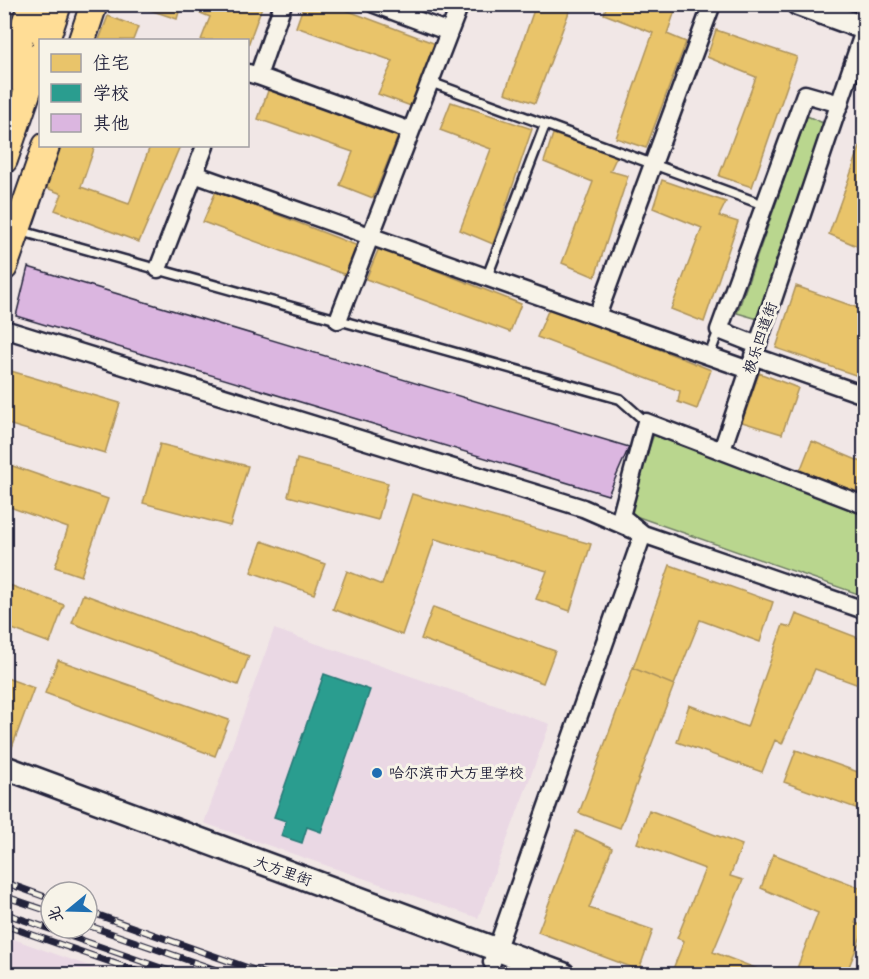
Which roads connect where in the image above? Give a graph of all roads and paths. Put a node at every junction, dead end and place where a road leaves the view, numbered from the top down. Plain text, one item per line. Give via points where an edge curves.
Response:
1 (32, 4) edge
2 (58, 4) edge
3 (94, 4) edge
4 (283, 4) edge
5 (374, 4) edge
6 (460, 4) edge
7 (712, 4) edge
8 (798, 4) edge
9 (864, 30) edge
10 (449, 32) junction
11 (46, 39) edge
12 (82, 39) edge
13 (39, 58) edge
14 (253, 74) edge
15 (4, 82) edge
16 (429, 82) junction
17 (840, 104) junction
18 (544, 124) junction
19 (411, 131) junction
20 (46, 147) edge
21 (205, 147) edge
22 (4, 160) edge
23 (652, 164) junction
24 (195, 174) junction
25 (764, 205) junction
26 (16, 230) junction
27 (370, 235) junction
28 (4, 267) edge
29 (158, 269) junction
30 (487, 277) junction
31 (597, 316) junction
32 (338, 320) junction
33 (4, 329) edge
34 (719, 330) junction
35 (709, 356) junction
36 (753, 357) junction
37 (864, 395) edge
38 (646, 422) junction
39 (722, 450) junction
40 (864, 506) edge
41 (644, 534) junction
42 (864, 610) edge
43 (4, 767) edge
44 (4, 783) edge
45 (494, 956) junction
46 (527, 975) edge
47 (563, 975) edge

1 - 15 main road
2 - 11 main road
3 - 12 main road
4 - 14 street
5 - 10 street
6 - 10 street
7 - 23 street
8 - 9 main road
9 - 17 street, 极乐四道街
10 - 16 street
13 - 22 main road
14 - 19 street
16 - 18 lane
16 - 19 street
17 - 25 street via 805,94
17 - 36 street, 极乐四道街
18 - 23 lane
18 - 30 lane
19 - 27 street
20 - 26 main road
21 - 24 street
23 - 25 lane
23 - 31 street
24 - 27 street
24 - 29 street
25 - 34 street
26 - 28 main road
26 - 29 lane
27 - 30 street
27 - 32 street
29 - 32 lane
30 - 31 street
31 - 35 street
32 - 38 lane via 620,399
33 - 41 street via 583,508
34 - 35 lane
34 - 36 street
35 - 36 street
36 - 37 street
36 - 39 street, 极乐四道街
38 - 39 street
38 - 41 street via 621,516
39 - 40 street
41 - 42 street
41 - 45 street
43 - 45 main road, 大方里街
44 - 45 main road, 大方里街
45 - 46 main road, 大方里街
45 - 47 main road, 大方里街

